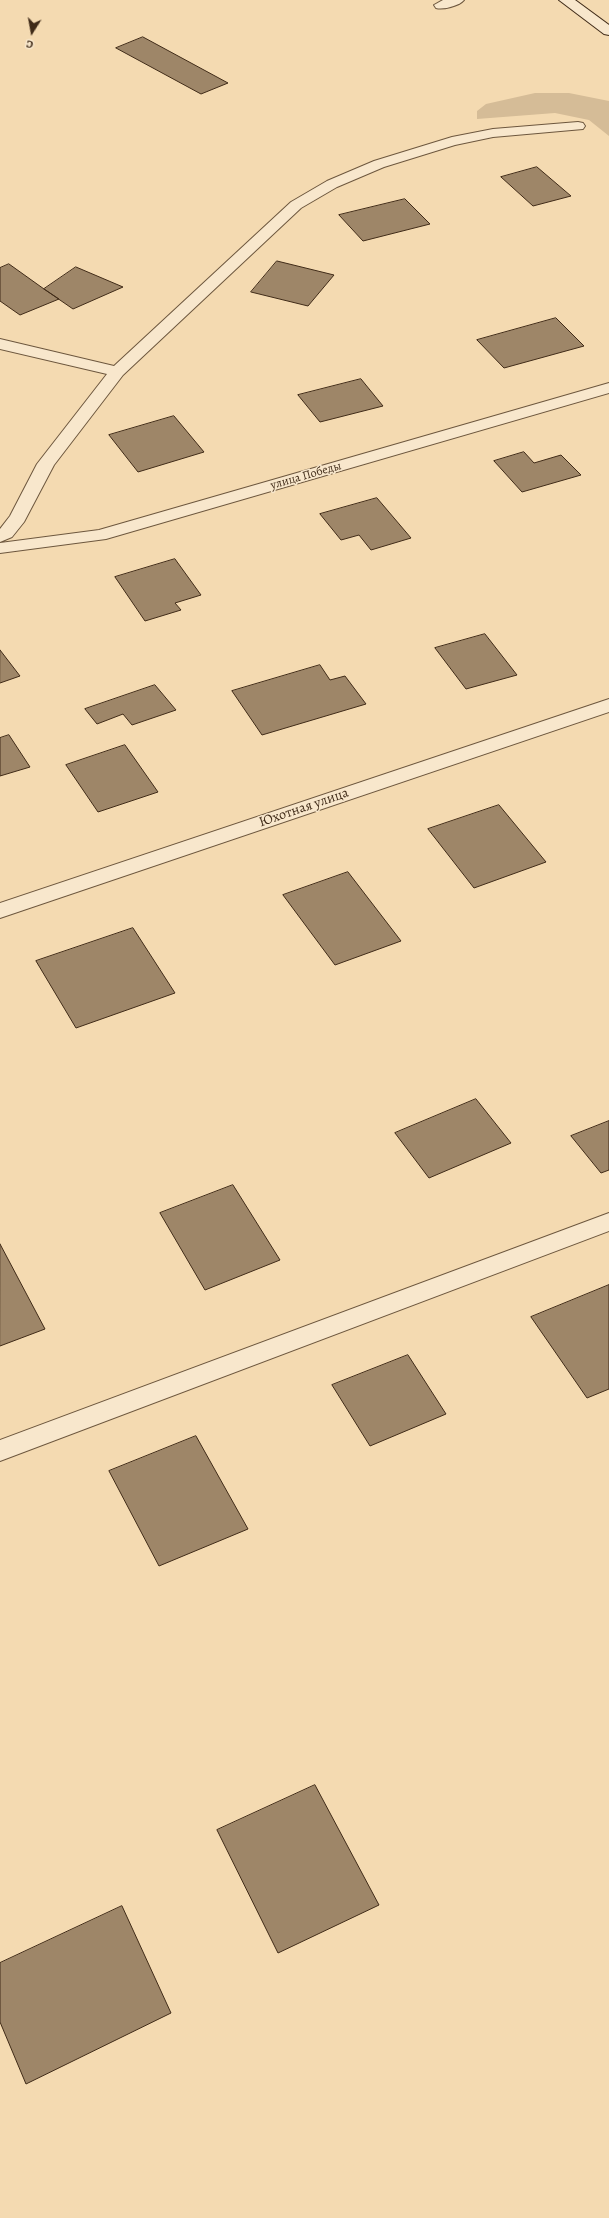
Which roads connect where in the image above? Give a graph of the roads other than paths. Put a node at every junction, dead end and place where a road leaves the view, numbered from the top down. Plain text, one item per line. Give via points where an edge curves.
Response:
1 (457, 0) edge
2 (566, 0) edge
3 (441, 5) dead end
4 (609, 30) edge
5 (578, 126) dead end
6 (0, 344) edge
7 (116, 372) junction
8 (609, 388) edge
9 (0, 537) edge
10 (0, 548) edge
11 (609, 705) edge
12 (0, 911) edge
13 (609, 1222) edge
14 (0, 1451) edge

1 - 3 street
2 - 4 street
5 - 7 street via 493,133 452,141 379,164 332,184 296,205
6 - 7 street
7 - 9 street via 46,464 18,518
8 - 10 street, улица Победы via 100,535
11 - 12 street, Юхотная улица
13 - 14 street

